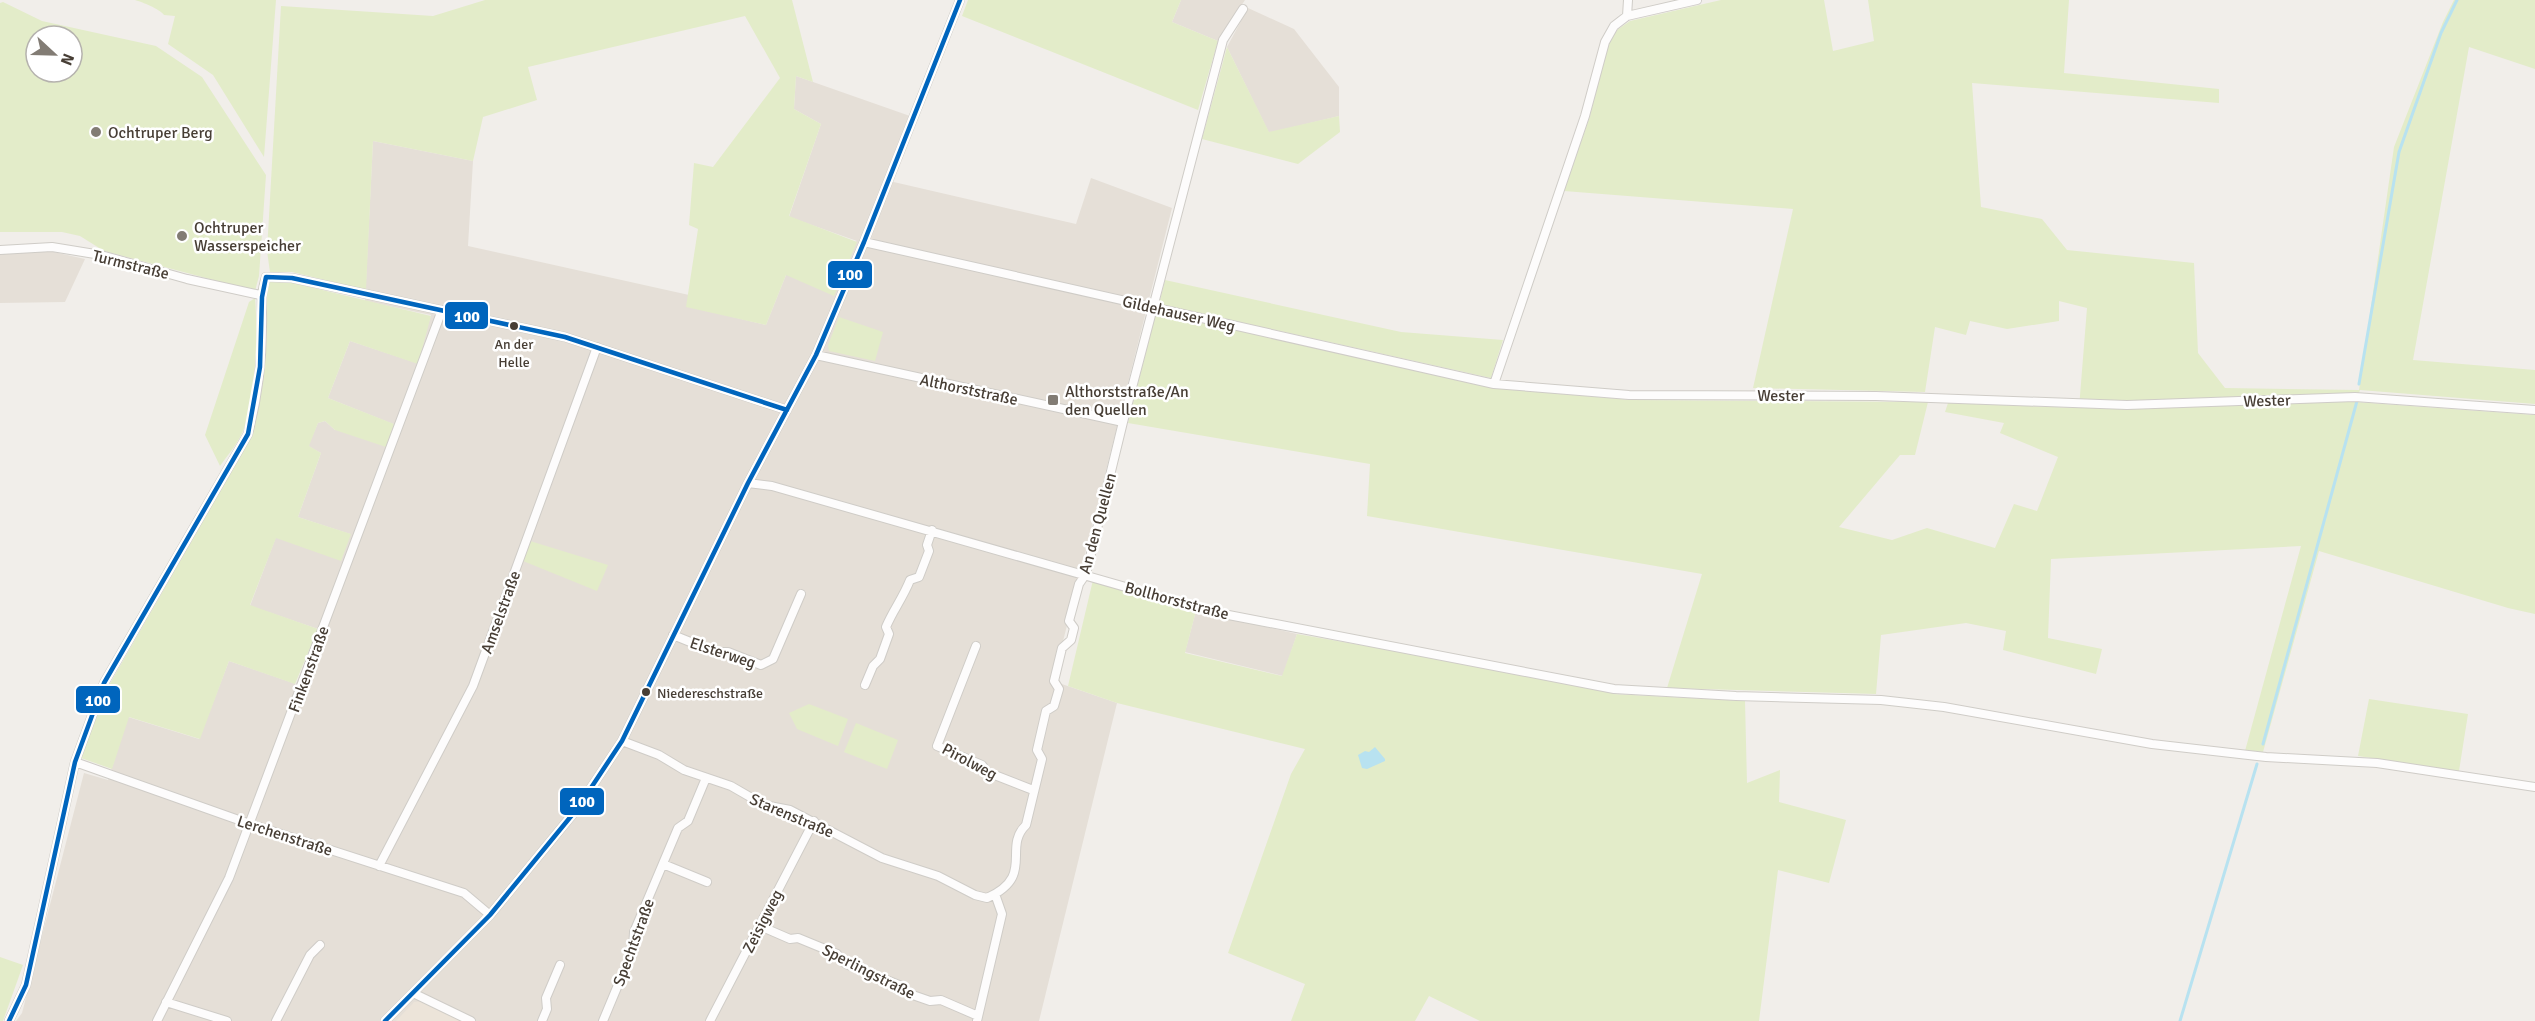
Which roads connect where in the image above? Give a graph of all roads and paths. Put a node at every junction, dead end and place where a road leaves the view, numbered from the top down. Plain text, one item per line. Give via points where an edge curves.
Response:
1 (960, 0) edge
2 (1628, 0) edge
3 (1697, 0) edge
4 (1243, 9) dead end
5 (1627, 16) junction
6 (864, 242) junction
7 (0, 250) edge
8 (260, 295) junction
9 (1152, 307) junction
10 (442, 309) junction
11 (597, 347) junction
12 (816, 355) junction
13 (1494, 384) junction
14 (787, 410) junction
15 (2535, 410) edge
16 (1123, 422) junction
17 (748, 483) junction
18 (932, 530) junction
19 (1086, 574) junction
20 (801, 594) dead end
21 (673, 635) junction
22 (975, 646) dead end
23 (865, 685) dead end
24 (622, 741) junction
25 (75, 762) junction
26 (706, 778) junction
27 (2535, 787) edge
28 (1033, 790) junction
29 (814, 821) junction
30 (250, 824) junction
31 (663, 864) junction
32 (379, 866) junction
33 (707, 882) dead end
34 (995, 894) junction
35 (490, 915) junction
36 (760, 926) junction
37 (320, 945) dead end
38 (560, 965) dead end
39 (413, 993) junction
40 (166, 1002) junction
41 (977, 1018) edge
42 (9, 1021) edge
43 (157, 1021) edge
44 (227, 1021) edge
45 (276, 1021) edge
46 (386, 1021) edge
47 (471, 1021) edge
48 (542, 1021) edge
49 (603, 1021) edge
50 (710, 1021) edge

1 - 6 street
2 - 5 street
3 - 5 street
4 - 9 street, An den Quellen via 1223,40
5 - 13 street via 1614,26 1605,42 1585,116
6 - 9 street, Gildehauser Weg
6 - 12 street
7 - 8 street, Turmstraße via 52,247 101,255
8 - 10 street via 266,277 292,278
8 - 25 street via 262,328 248,434 104,683
9 - 13 street, Gildehauser Weg
9 - 16 street, An den Quellen
10 - 11 street
10 - 30 street, Finkenstraße
11 - 14 street
11 - 32 street, Amselstraße via 473,686
12 - 14 street
12 - 16 street, Althorststraße
13 - 15 street, Wester via 1629,394 1876,396 2127,405 2355,397
14 - 17 street
16 - 19 street, An den Quellen
17 - 18 street, Bollhorststraße via 772,486
17 - 21 street
18 - 19 street, Bollhorststraße
18 - 23 street via 919,577 910,580 901,603 895,607 886,627 890,634
19 - 27 street, Bollhorststraße via 1213,612 1614,689 1881,700 1944,707 2152,744 2266,758 2377,763
19 - 28 street, An den Quellen via 1079,584 1069,621 1074,628 1071,640 1062,648 1054,681 1059,688 1054,706 1046,711 1036,750 1042,759
20 - 21 street, Elsterweg via 774,659 761,665
21 - 24 street
22 - 28 street, Pirolweg via 937,746
24 - 26 street, Starenstraße
24 - 35 street via 577,809
25 - 30 street, Lerchenstraße
25 - 42 street via 26,985
26 - 29 street, Starenstraße via 731,786 764,805 790,810
26 - 31 street, Spechtstraße via 688,821 678,828
28 - 34 street, An den Quellen via 1026,825 1017,837 1014,874 1008,885
29 - 34 street, Starenstraße via 882,858 938,876 975,895 987,898
29 - 36 street, Zeisigweg
30 - 32 street, Lerchenstraße
30 - 40 street, Finkenstraße via 229,878
31 - 33 street
31 - 49 street, Spechtstraße
32 - 35 street, Lerchenstraße via 464,893
34 - 41 street via 1002,914
35 - 39 street
36 - 41 street, Sperlingstraße via 837,954 846,964 898,985 907,993 930,1001 941,1000
36 - 50 street, Zeisigweg
37 - 45 street via 310,955
38 - 48 street via 546,998
39 - 46 street
39 - 47 street
40 - 43 street, Finkenstraße
40 - 44 street

